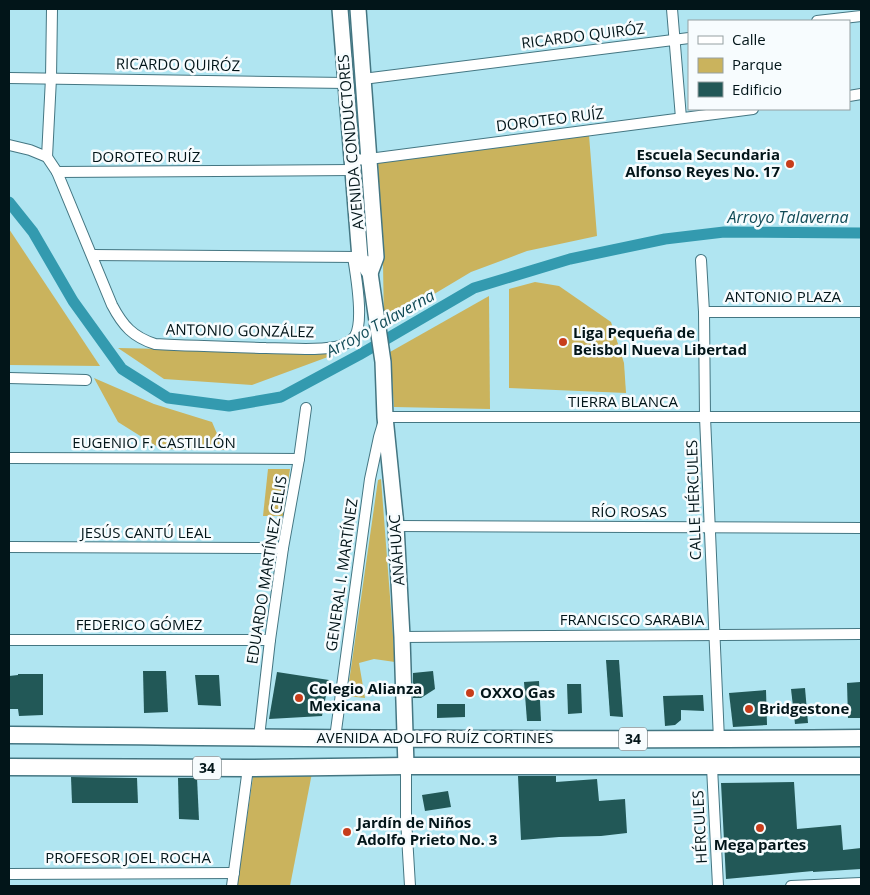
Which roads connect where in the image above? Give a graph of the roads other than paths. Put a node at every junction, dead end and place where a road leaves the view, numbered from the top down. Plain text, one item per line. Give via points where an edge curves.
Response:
1 (52, 9) edge
2 (340, 9) edge
3 (358, 9) edge
4 (672, 9) edge
5 (861, 16) edge
6 (826, 20) edge
7 (688, 38) edge
8 (674, 40) junction
9 (9, 78) edge
10 (51, 78) junction
11 (363, 79) junction
12 (346, 84) junction
13 (745, 110) edge
14 (681, 118) junction
15 (9, 145) edge
16 (47, 157) junction
17 (369, 160) junction
18 (352, 165) junction
19 (57, 172) junction
20 (92, 255) junction
21 (363, 257) junction
22 (701, 260) dead end
23 (704, 312) junction
24 (861, 312) edge
25 (383, 362) joint
26 (9, 378) edge
27 (86, 380) dead end
28 (306, 408) dead end
29 (385, 417) junction
30 (705, 417) junction
31 (861, 417) edge
32 (9, 458) edge
33 (299, 459) junction
34 (396, 526) junction
35 (710, 528) junction
36 (861, 528) edge
37 (9, 547) edge
38 (283, 548) junction
39 (861, 634) edge
40 (714, 635) junction
41 (402, 638) junction
42 (9, 640) edge
43 (270, 640) junction
44 (9, 735) edge
45 (259, 737) junction
46 (335, 738) junction
47 (861, 738) edge
48 (405, 739) junction
49 (719, 740) junction
50 (406, 766) junction
51 (861, 766) edge
52 (9, 767) edge
53 (712, 767) junction
54 (248, 768) junction
55 (234, 873) junction
56 (9, 874) edge
57 (861, 883) edge
58 (232, 886) edge
59 (410, 886) edge
60 (718, 886) edge
61 (790, 886) edge

1 - 10 street
2 - 12 street, AVENIDA CONDUCTORES
3 - 11 street, AVENIDA CONDUCTORES
4 - 8 street
5 - 6 street
7 - 8 street, RICARDO QUIRÓZ
8 - 11 street, RICARDO QUIRÓZ
8 - 14 street
9 - 10 street, RICARDO QUIRÓZ
10 - 12 street, RICARDO QUIRÓZ
10 - 16 street
11 - 17 street, AVENIDA CONDUCTORES
12 - 18 street, AVENIDA CONDUCTORES
13 - 14 street, DOROTEO RUÍZ
14 - 17 street, DOROTEO RUÍZ
15 - 16 street
16 - 19 street
17 - 18 street, DOROTEO RUÍZ
17 - 21 street, AVENIDA CONDUCTORES
18 - 19 street, DOROTEO RUÍZ
18 - 21 street, AVENIDA CONDUCTORES
19 - 20 street, ANTONIO GONZÁLEZ
20 - 21 street
20 - 21 street, ANTONIO GONZÁLEZ via 119,319 127,329 146,341 155,344 304,349 336,347 353,339 359,317 356,276
21 - 25 street, AVENIDA CONDUCTORES via 370,273
22 - 23 street, CALLE HÉRCULES
23 - 24 street, ANTONIO PLAZA
23 - 30 street, CALLE HÉRCULES
25 - 29 street, ANÁHUAC
26 - 27 street
28 - 33 street, EDUARDO MARTÍNEZ CELIS
29 - 30 street, TIERRA BLANCA
29 - 34 street, ANÁHUAC
29 - 46 street, GENERAL I. MARTÍNEZ via 370,479
30 - 31 street, TIERRA BLANCA
30 - 35 street, CALLE HÉRCULES
32 - 33 street, EUGENIO F. CASTILLÓN
33 - 38 street, EDUARDO MARTÍNEZ CELIS
34 - 35 street, RÍO ROSAS
34 - 41 street, ANÁHUAC
35 - 36 street, RÍO ROSAS
35 - 40 street, CALLE HÉRCULES
37 - 38 street, JESÚS CANTÚ LEAL
38 - 43 street, EDUARDO MARTÍNEZ CELIS
39 - 40 street, FRANCISCO SARABIA
40 - 41 street, FRANCISCO SARABIA
40 - 49 street, CALLE HÉRCULES
41 - 48 street, ANÁHUAC
42 - 43 street, FEDERICO GÓMEZ
43 - 45 street, EDUARDO MARTÍNEZ CELIS
44 - 45 main road, AVENIDA ADOLFO RUÍZ CORTINES / 34
45 - 46 main road, AVENIDA ADOLFO RUÍZ CORTINES / 34
46 - 48 main road, AVENIDA ADOLFO RUÍZ CORTINES / 34
47 - 49 main road, AVENIDA ADOLFO RUÍZ CORTINES / 34
48 - 49 main road, AVENIDA ADOLFO RUÍZ CORTINES / 34
48 - 50 street, ANÁHUAC
50 - 53 main road, AVENIDA ADOLFO RUÍZ CORTINES / 34
50 - 54 main road, AVENIDA ADOLFO RUÍZ CORTINES / 34
50 - 59 street
51 - 53 main road, AVENIDA ADOLFO RUÍZ CORTINES / 34
52 - 54 main road, AVENIDA ADOLFO RUÍZ CORTINES / 34
53 - 60 street, HÉRCULES
54 - 55 street
55 - 56 street, PROFESOR JOEL ROCHA
55 - 58 street
57 - 61 street

